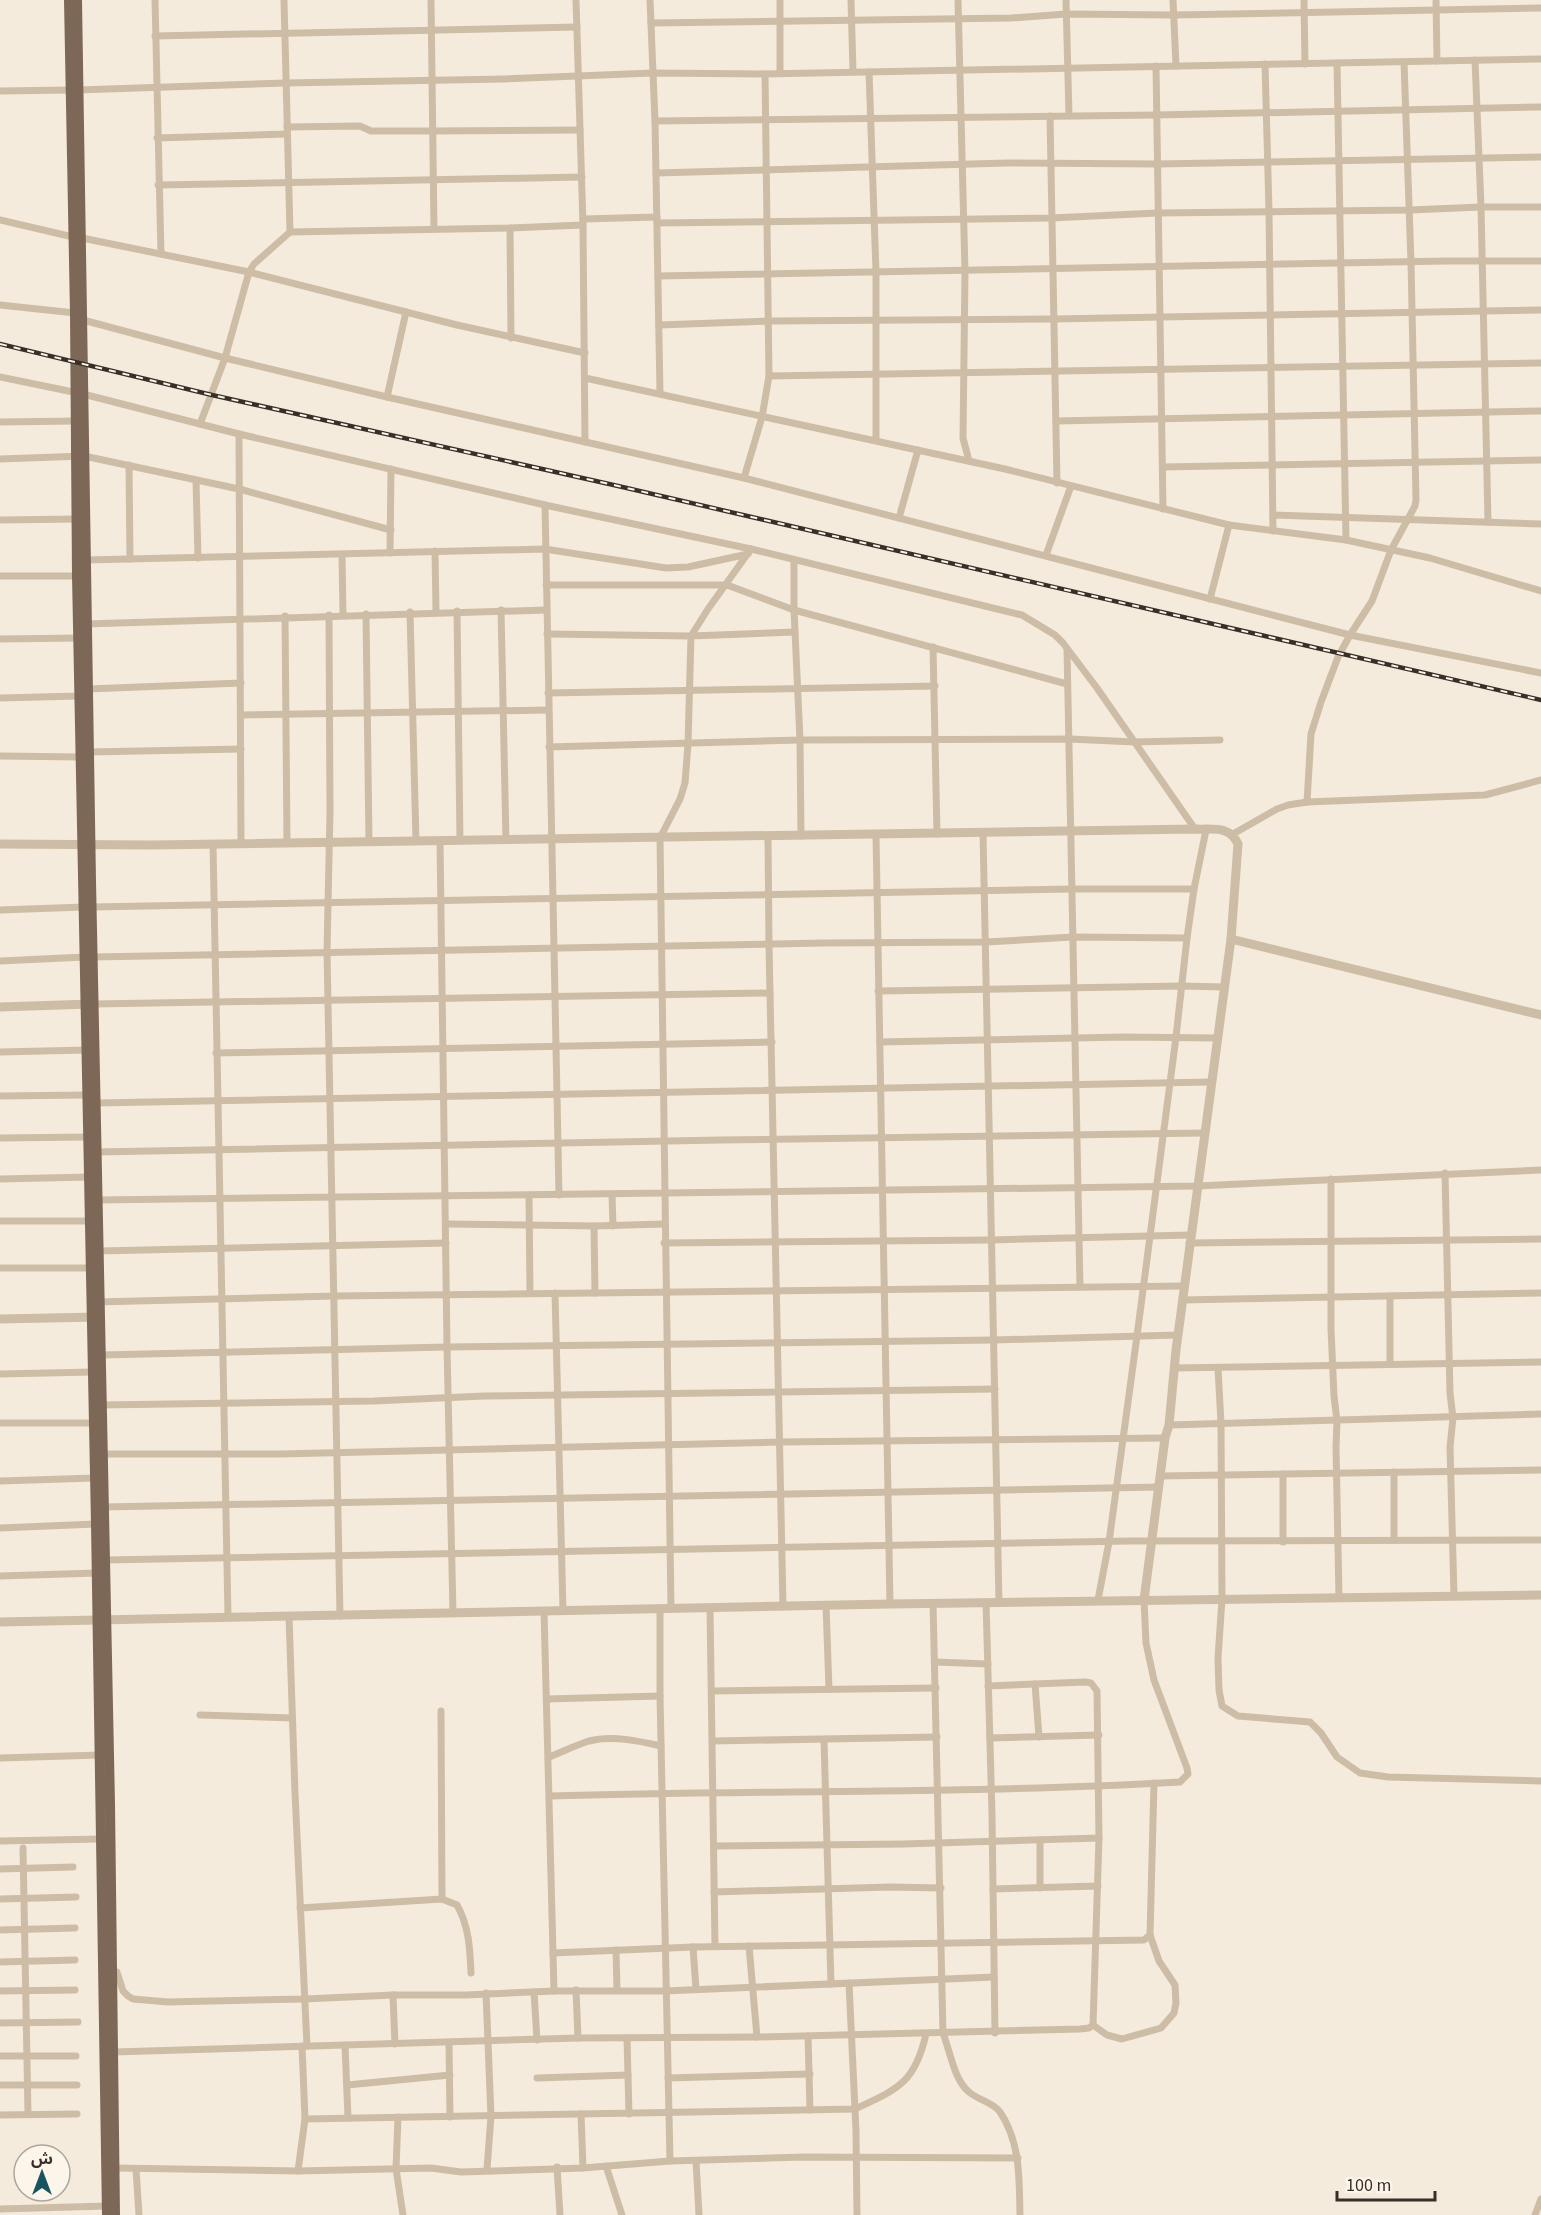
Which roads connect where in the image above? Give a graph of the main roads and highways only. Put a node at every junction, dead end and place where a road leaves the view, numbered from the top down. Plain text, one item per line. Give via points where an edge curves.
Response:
1 (69, 0) edge
2 (77, 0) edge
3 (74, 90) junction
4 (79, 393) junction
5 (79, 456) junction
6 (84, 693) junction
7 (90, 1004) junction
8 (96, 1302) junction
9 (96, 1317) junction
10 (102, 1619) junction
11 (107, 1972) junction
12 (110, 2212) edge

1 - 3 main road
2 - 3 main road
3 - 4 main road
4 - 5 main road
4 - 5 main road via 75,422
5 - 6 main road via 86,560
5 - 6 main road via 78,638
6 - 7 main road
7 - 8 main road via 98,1200
7 - 8 main road via 87,1095 91,1268
8 - 9 main road
9 - 10 main road via 95,1478
9 - 10 main road via 101,1355 103,1454
10 - 11 main road
10 - 11 main road via 101,1839
11 - 12 main road
11 - 12 main road via 114,2052 115,2168

